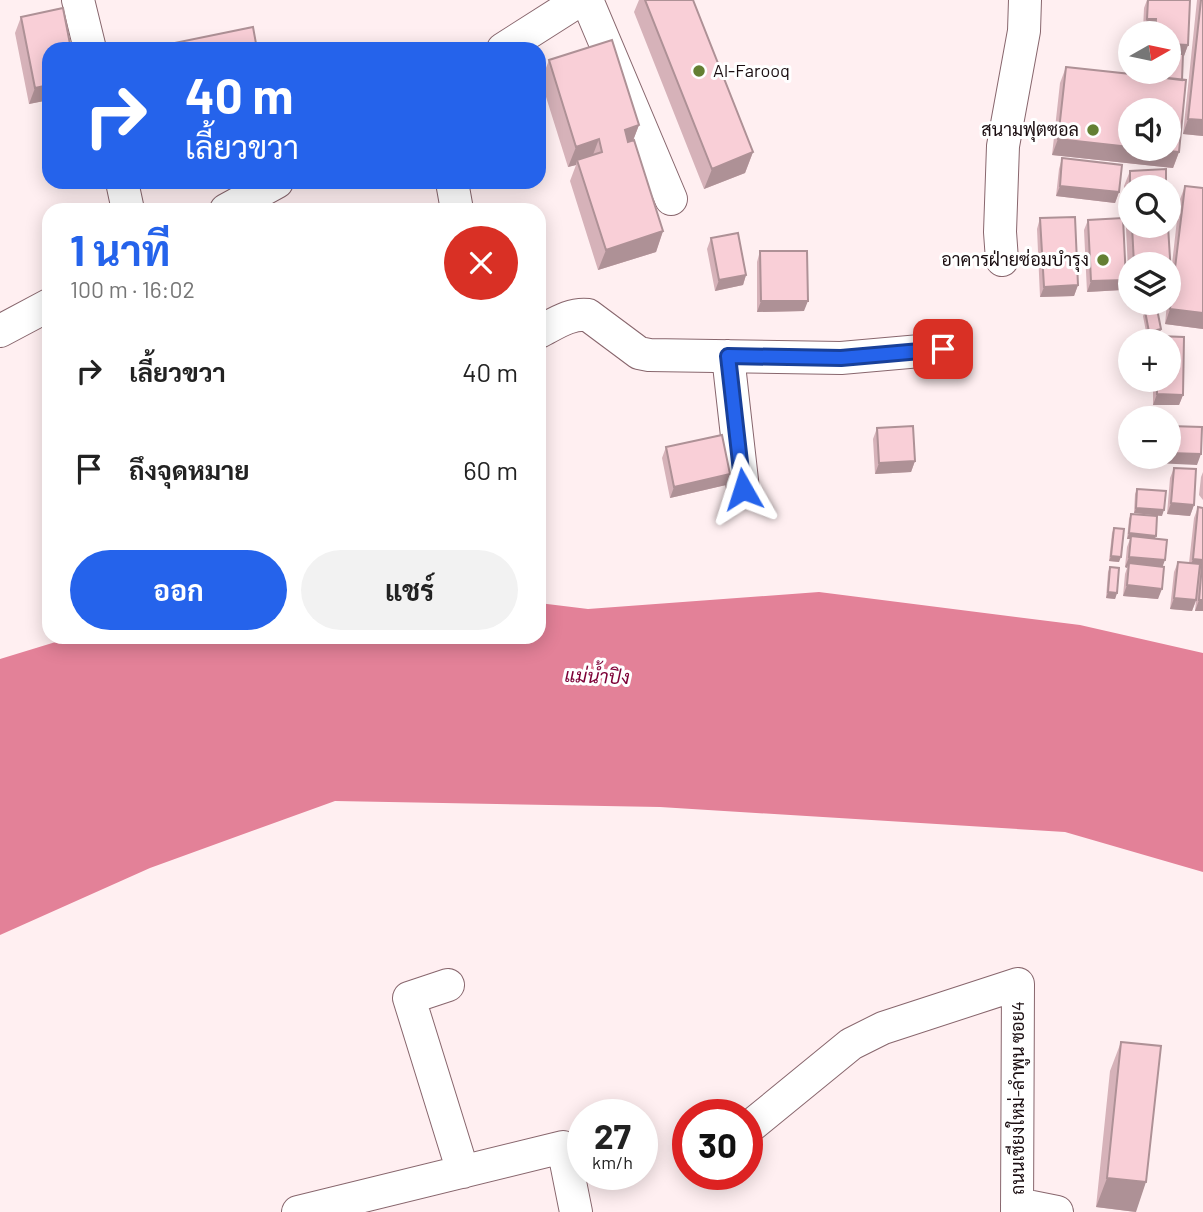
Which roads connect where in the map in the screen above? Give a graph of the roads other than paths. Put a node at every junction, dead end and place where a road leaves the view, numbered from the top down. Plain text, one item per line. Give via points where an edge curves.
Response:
1 (78, 0) edge
2 (580, 0) edge
3 (587, 0) edge
4 (1025, 0) edge
5 (88, 42) edge
6 (514, 42) edge
7 (264, 189) edge
8 (671, 200) dead end
9 (239, 203) edge
10 (1002, 260) dead end
11 (42, 309) edge
12 (546, 328) edge
13 (0, 331) edge
14 (943, 349) dead end
15 (728, 356) junction
16 (743, 489) dead end
17 (448, 985) dead end
18 (763, 1117) edge
19 (463, 1172) junction
20 (341, 1206) edge
21 (1017, 1208) edge
22 (298, 1212) edge
23 (576, 1212) edge
24 (1056, 1212) edge

1 - 5 street
2 - 6 street
3 - 8 street
4 - 10 street via 1024,31 1003,146
7 - 9 street
11 - 13 street
12 - 15 street via 572,315 588,315 639,353
14 - 15 street via 841,358
15 - 16 street
17 - 19 street via 409,998
18 - 21 street, ถนนเชียงใหม่-ลำพูน ซอย4 via 851,1044 883,1028 1018,984
19 - 20 street
19 - 23 street via 563,1147
20 - 22 street
21 - 24 street

